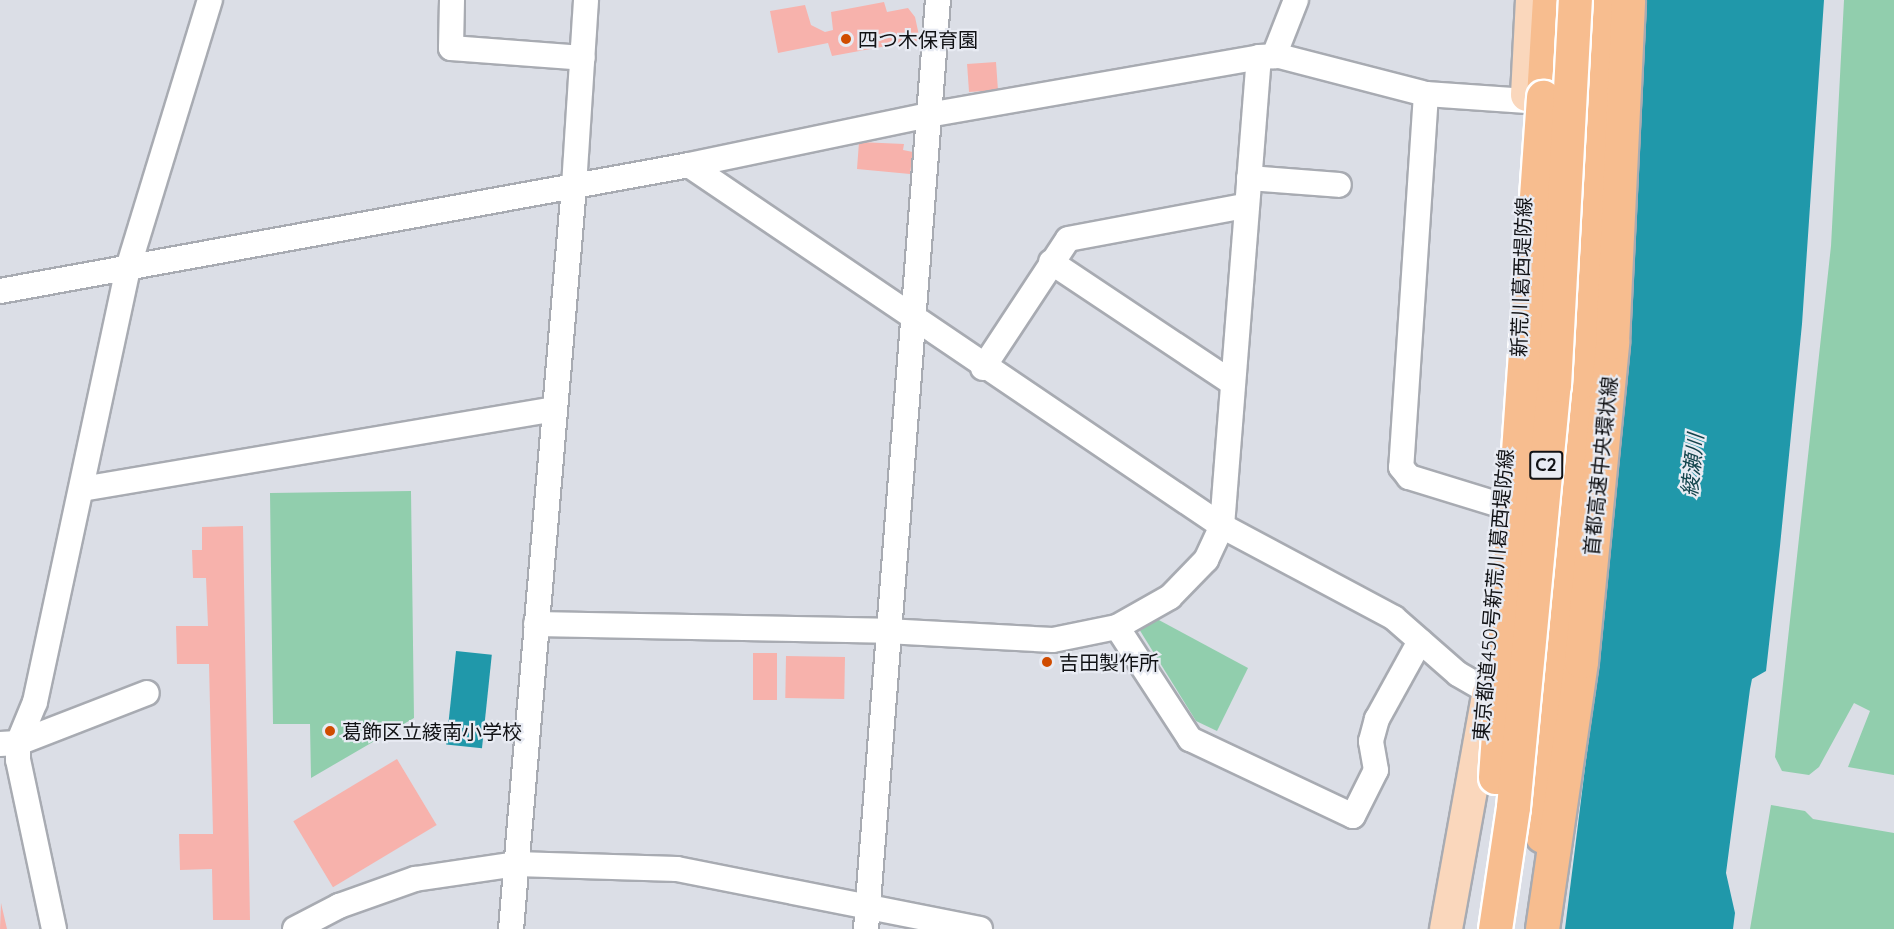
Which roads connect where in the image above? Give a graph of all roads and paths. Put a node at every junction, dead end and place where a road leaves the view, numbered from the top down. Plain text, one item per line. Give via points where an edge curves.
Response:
1 (210, 0) edge
2 (452, 0) edge
3 (586, 0) edge
4 (938, 0) edge
5 (1296, 0) edge
6 (1532, 0) edge
7 (1549, 0) edge
8 (1575, 0) edge
9 (1589, 0) edge
10 (1602, 0) edge
11 (1628, 0) edge
12 (1266, 56) junction
13 (583, 58) junction
14 (1426, 94) junction
15 (1527, 101) junction
16 (928, 115) junction
17 (689, 165) junction
18 (1249, 178) junction
19 (1339, 185) dead end
20 (574, 186) junction
21 (1245, 206) junction
22 (1051, 262) junction
23 (128, 268) junction
24 (0, 291) edge
25 (914, 321) junction
26 (1517, 367) junction
27 (983, 368) junction
28 (1231, 382) junction
29 (554, 409) junction
30 (82, 489) junction
31 (1500, 505) junction
32 (1222, 526) junction
33 (536, 624) junction
34 (1117, 627) junction
35 (886, 631) junction
36 (1420, 641) junction
37 (1488, 691) junction
38 (147, 693) dead end
39 (5, 744) edge
40 (516, 864) junction
41 (867, 919) edge
42 (1542, 928) edge
43 (54, 929) edge
44 (295, 929) edge
45 (511, 929) edge
46 (980, 929) edge
47 (1446, 929) edge
48 (1486, 929) edge
49 (1495, 929) edge

1 - 23 street
2 - 13 street via 451,48
3 - 13 street
4 - 16 street
5 - 12 street
6 - 15 main road, 新荒川葛西堤防線
7 - 48 highway, bridge
8 - 49 highway, C2, bridge via 1554,385 1513,807
9 - 26 main road, 新荒川葛西堤防線 via 1584,97
10 - 42 highway via 1577,384 1541,778
11 - 42 highway, 首都高速中央環状線 via 1612,342 1581,661
12 - 14 street
12 - 16 street
12 - 18 street
13 - 20 street
14 - 15 street
14 - 31 street via 1401,467 1408,477
15 - 26 main road, 新荒川葛西堤防線
16 - 17 street
16 - 25 street
17 - 20 street
17 - 25 street
18 - 19 street
18 - 21 street
20 - 23 street
20 - 29 street
21 - 22 street via 1068,239
21 - 28 street
22 - 27 street
22 - 28 street
23 - 24 street
23 - 30 street
25 - 27 street
25 - 35 street
26 - 31 main road, 東京都道450号新荒川葛西堤防線
27 - 32 street
28 - 32 street
29 - 30 street
29 - 33 street
30 - 39 street via 36,702
31 - 37 main road, 東京都道450号新荒川葛西堤防線
32 - 34 street via 1206,560 1190,579 1170,597
32 - 36 street via 1394,618
33 - 35 street
33 - 40 street
34 - 35 street via 1053,640
34 - 36 street via 1190,739 1353,816 1376,770 1371,741 1377,719
35 - 41 street
36 - 37 street via 1473,685
37 - 47 main road, 東京都道450号新荒川葛西堤防線
38 - 39 street
39 - 43 street via 18,760
40 - 41 street via 677,869
40 - 44 street via 415,879 339,906
40 - 45 street
41 - 46 street

